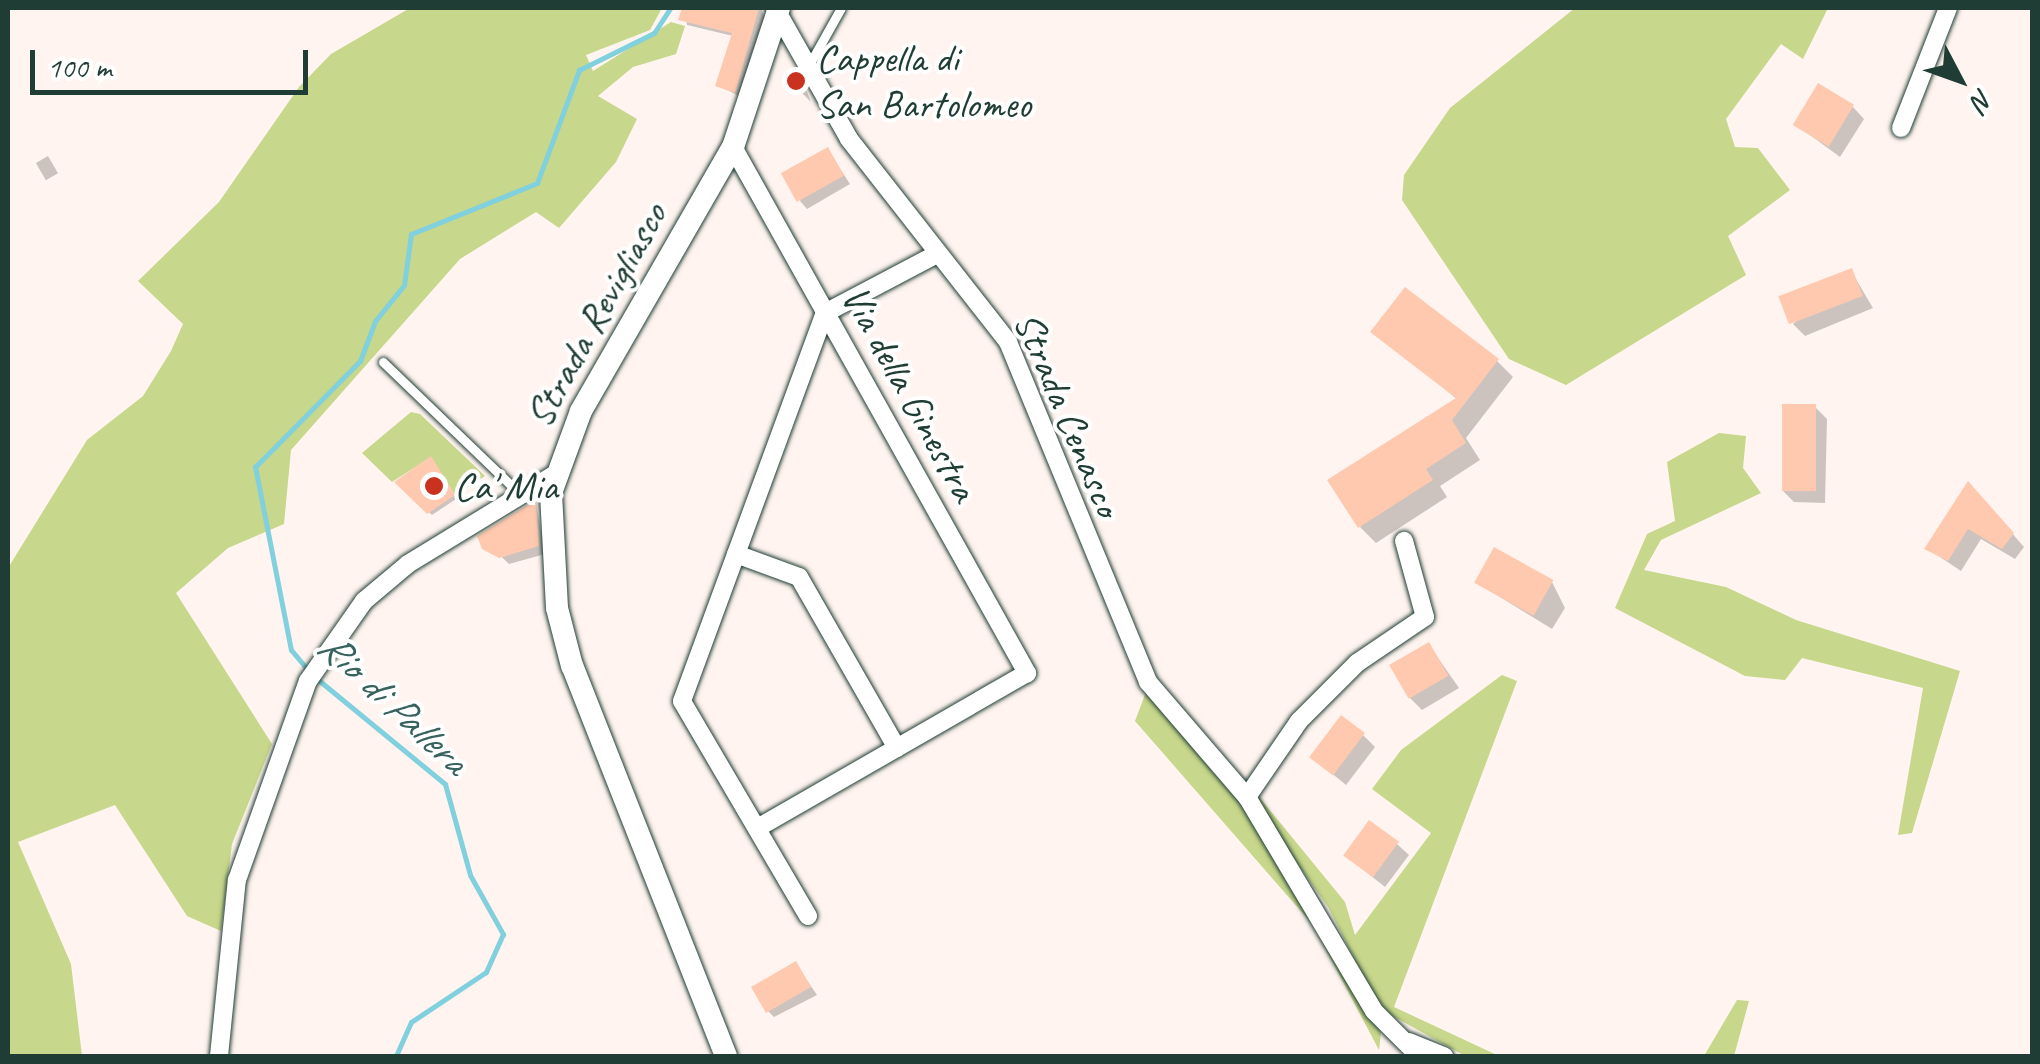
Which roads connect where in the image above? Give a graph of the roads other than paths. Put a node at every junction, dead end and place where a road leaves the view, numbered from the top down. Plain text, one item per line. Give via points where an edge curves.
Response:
1 (841, 8) edge
2 (1948, 8) edge
3 (778, 10) edge
4 (809, 65) junction
5 (1901, 128) dead end
6 (732, 147) junction
7 (935, 255) junction
8 (825, 313) junction
9 (383, 362) dead end
10 (552, 476) junction
11 (519, 493) junction
12 (1404, 541) dead end
13 (736, 554) junction
14 (897, 748) junction
15 (1246, 797) junction
16 (757, 828) junction
17 (808, 916) dead end
18 (1404, 1040) junction
19 (219, 1056) edge
20 (726, 1056) edge
21 (1419, 1056) edge
22 (1444, 1056) edge

1 - 4 lane
2 - 5 street
3 - 4 street, Strada Cenasco
3 - 6 street, Strada Revigliasco
4 - 7 street, Strada Cenasco via 826,105
6 - 8 street, Via della Ginestra
6 - 10 street, Strada Revigliasco
7 - 8 street
7 - 15 street, Strada Cenasco via 1008,342 1148,682
8 - 13 street
8 - 14 street, Via della Ginestra via 1027,673
9 - 11 lane
10 - 11 street
10 - 20 street, Strada Revigliasco via 552,564 572,666
11 - 19 street via 364,601 308,682 237,880
12 - 15 street via 1425,617 1357,663 1298,721
13 - 14 street via 799,577
13 - 16 street via 682,701
14 - 16 street
15 - 18 street, Strada Cenasco via 1374,1011
16 - 17 street
18 - 21 street, Strada Cenasco
18 - 22 street

